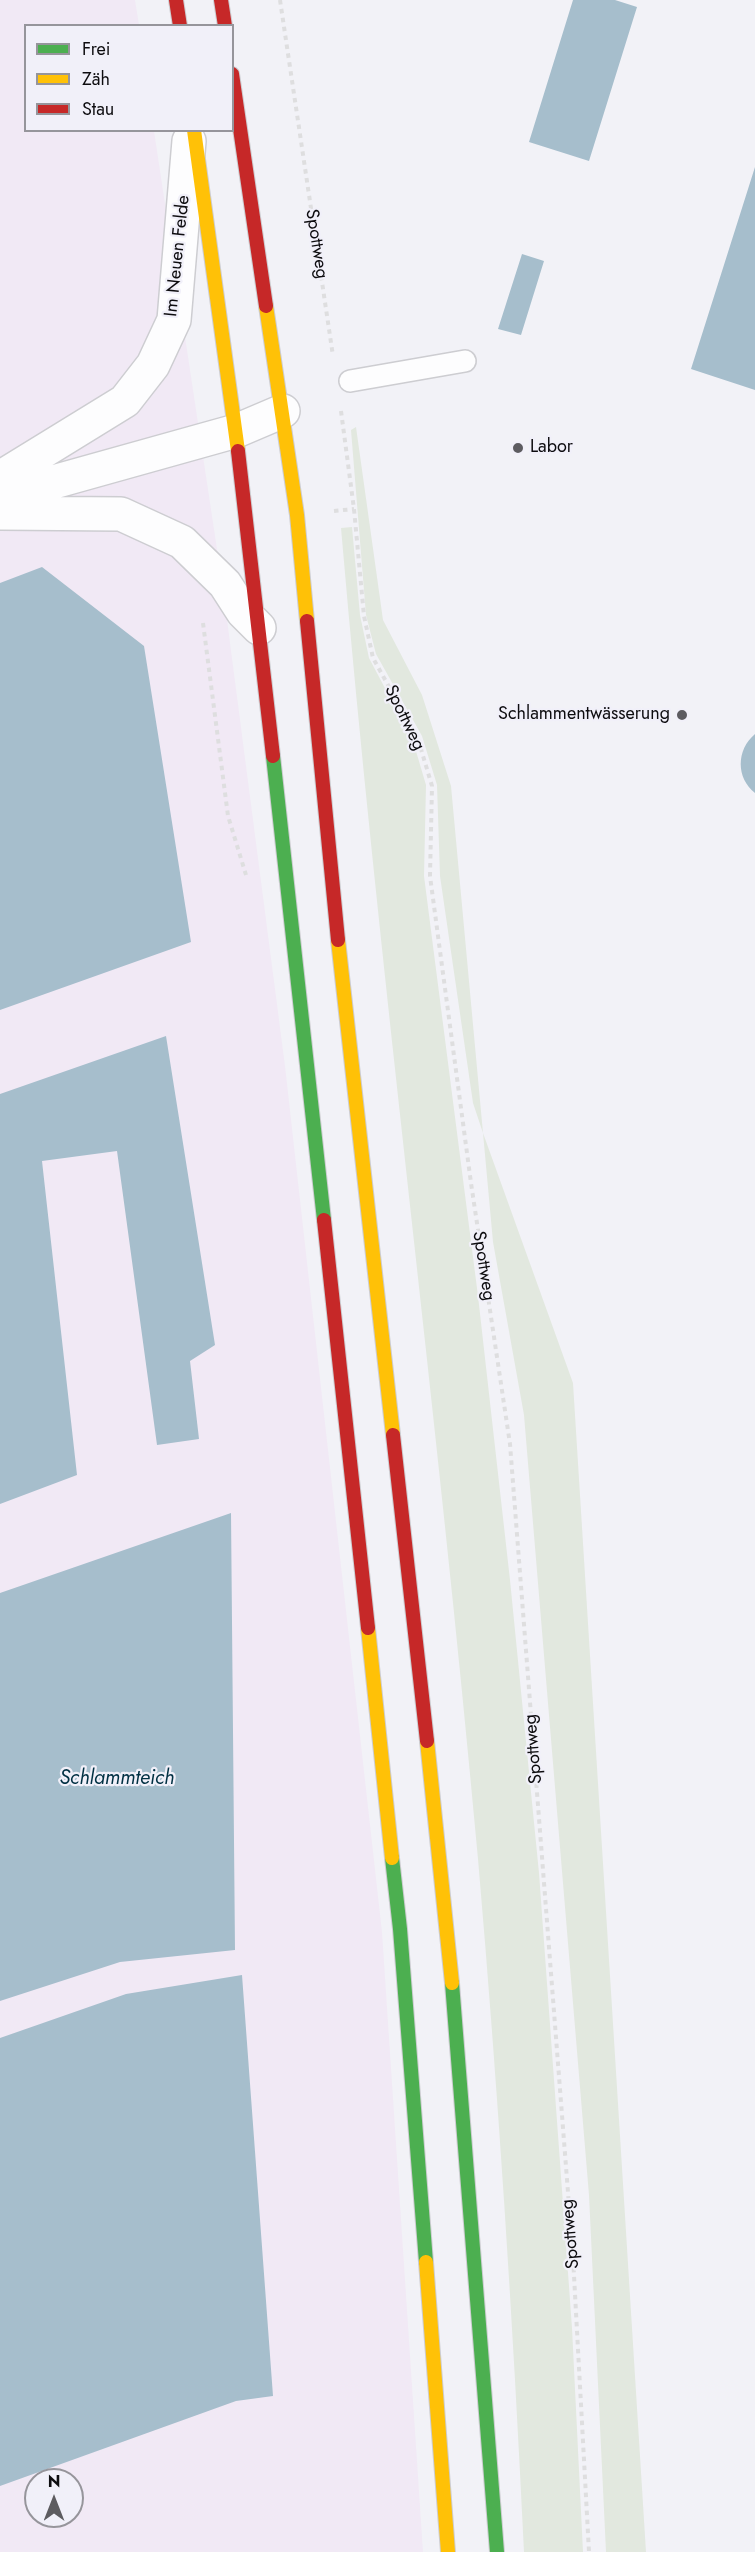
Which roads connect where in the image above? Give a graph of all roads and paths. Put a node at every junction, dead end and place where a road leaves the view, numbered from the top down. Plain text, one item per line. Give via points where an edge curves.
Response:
1 (176, 0) edge
2 (221, 0) edge
3 (280, 0) edge
4 (180, 24) edge
5 (225, 24) edge
6 (234, 87) edge
7 (190, 132) edge
8 (194, 132) edge
9 (465, 361) dead end
10 (334, 362) dead end
11 (350, 381) dead end
12 (341, 408) dead end
13 (283, 411) junction
14 (236, 431) junction
15 (0, 478) edge
16 (0, 497) edge
17 (0, 513) edge
18 (259, 628) junction
19 (448, 2552) edge
20 (497, 2552) edge
21 (590, 2552) edge

1 - 4 main road
2 - 5 main road
3 - 10 path, Spottweg
6 - 13 main road
7 - 15 street, Im Neuen Felde via 174,320 153,365 125,401
8 - 14 main road
9 - 11 lane
12 - 21 path, Spottweg via 364,616 373,658 418,739 432,786 430,876 510,1444 573,2257
13 - 14 street
13 - 20 main road via 447,1921
14 - 16 street
14 - 18 main road
17 - 18 street via 121,514 182,542 225,584
18 - 19 main road via 400,1929

